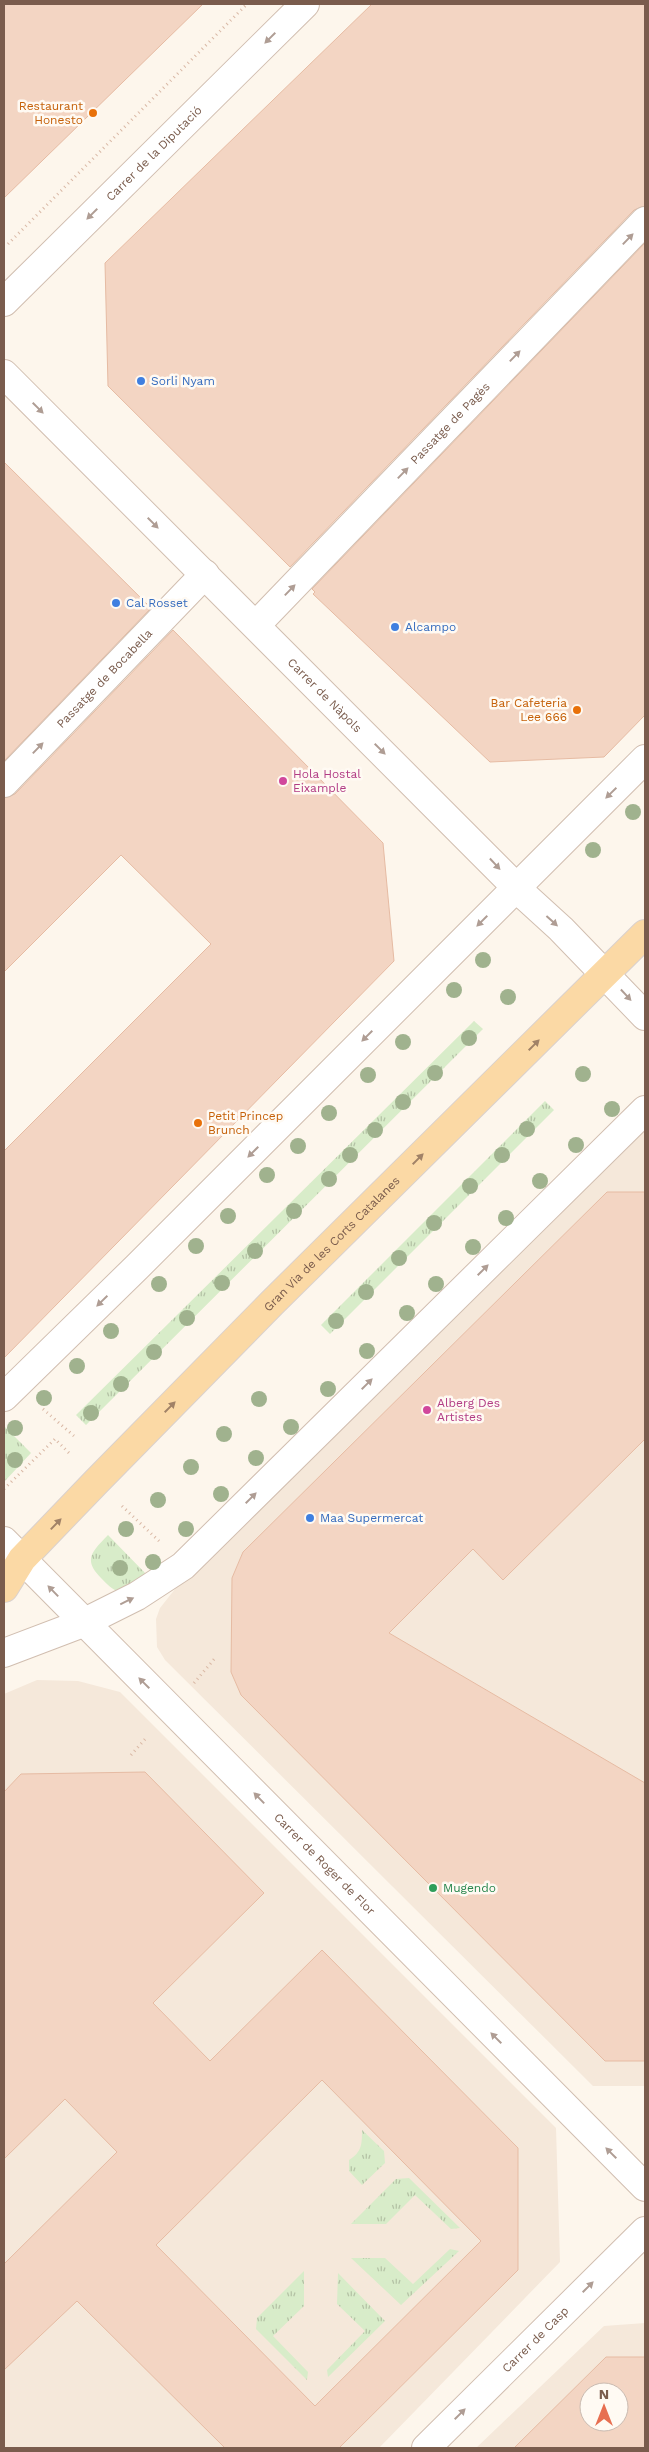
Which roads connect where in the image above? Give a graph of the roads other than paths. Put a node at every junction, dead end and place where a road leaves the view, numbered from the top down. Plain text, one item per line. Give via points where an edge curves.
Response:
1 (304, 4) edge
2 (645, 221) edge
3 (4, 302) edge
4 (4, 374) edge
5 (205, 574) junction
6 (256, 625) junction
7 (645, 759) edge
8 (4, 783) edge
9 (516, 887) junction
10 (645, 934) edge
11 (606, 974) junction
12 (645, 1016) edge
13 (645, 1110) edge
14 (4, 1397) edge
15 (10, 1557) edge
16 (4, 1588) edge
17 (83, 1622) junction
18 (4, 1653) edge
19 (645, 2188) edge
20 (645, 2231) edge
21 (426, 2448) edge

1 -> 3 street, Carrer de la Diputació
6 -> 2 street, Passatge de Pagès
4 -> 5 street, Carrer de Nàpols
5 - 6 street, Carrer de Nàpols
8 -> 5 street, Passatge de Bocabella
6 -> 9 street, Carrer de Nàpols
7 -> 9 street
9 -> 11 street, Carrer de Nàpols
9 -> 14 street
10 - 11 main road, Gran Via de les Corts Catalanes
11 -> 12 street, Carrer de Nàpols
15 -> 11 main road, Gran Via de les Corts Catalanes
17 -> 13 street via 138,1596 183,1566
15 - 16 main road, Gran Via de les Corts Catalanes
17 -> 15 street, Carrer de Roger de Flor
17 - 18 street
19 -> 17 street, Carrer de Roger de Flor
21 -> 20 street, Carrer de Casp

